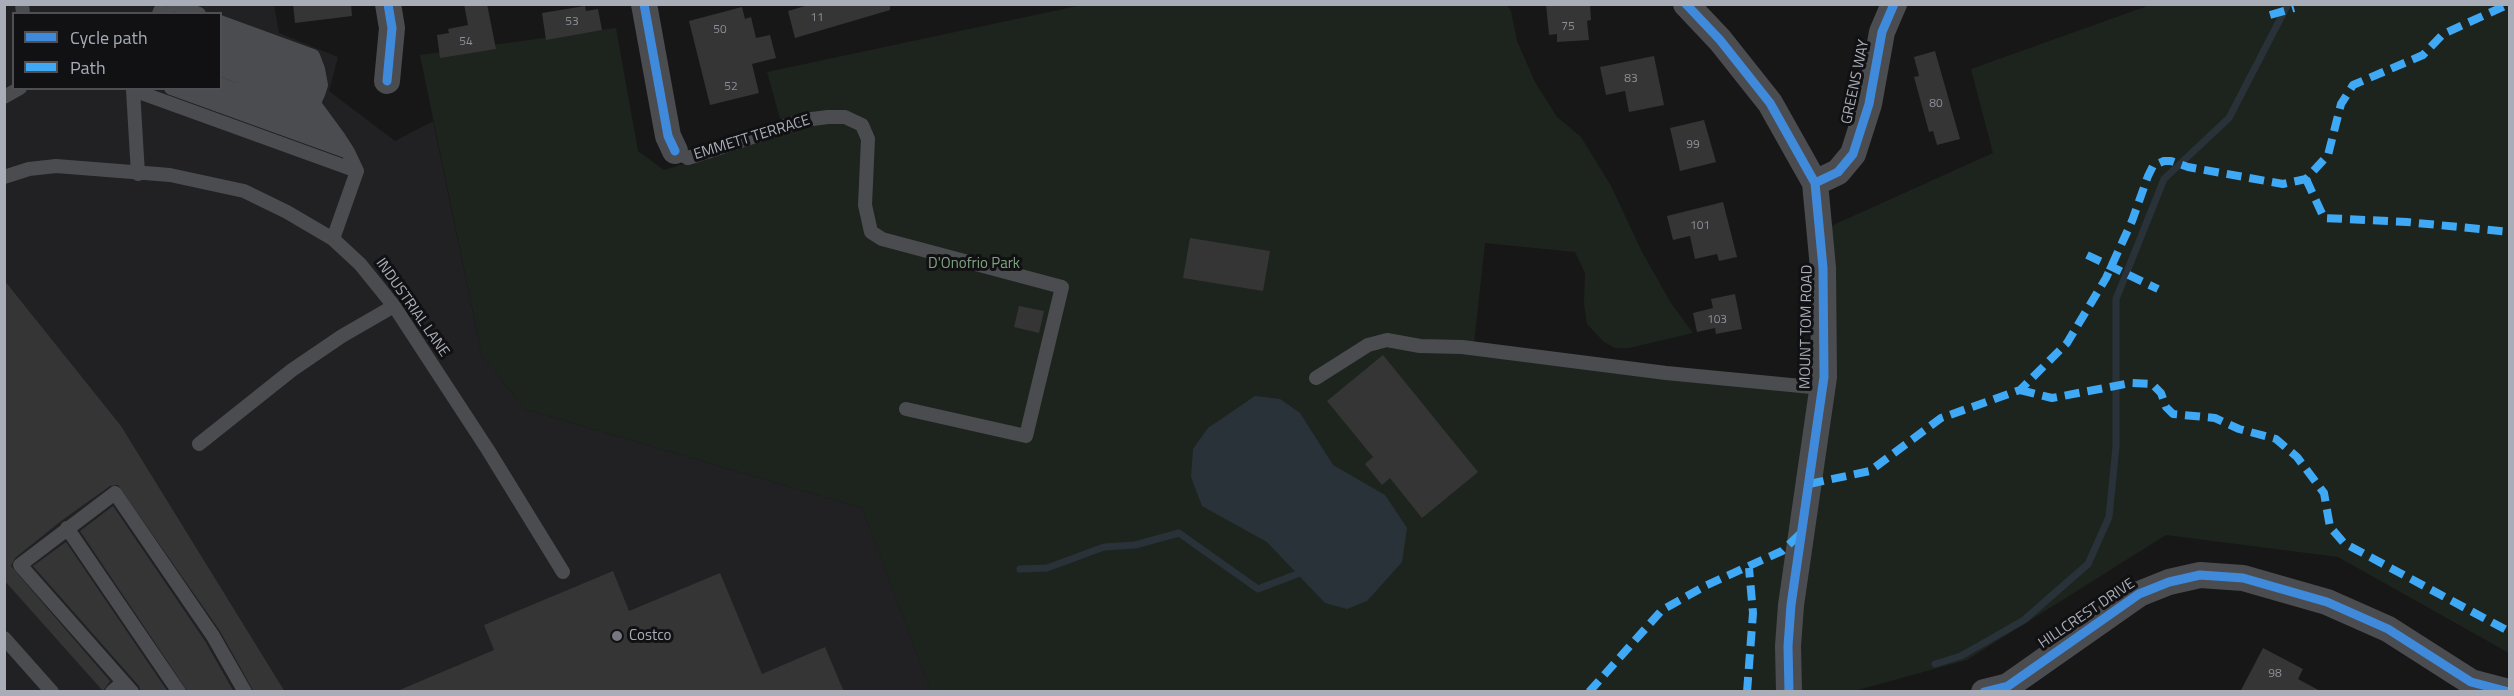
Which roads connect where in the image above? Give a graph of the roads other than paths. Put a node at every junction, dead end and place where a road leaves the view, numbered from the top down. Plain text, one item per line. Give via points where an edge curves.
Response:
1 (174, 4) edge
2 (388, 4) edge
3 (644, 4) edge
4 (1686, 4) edge
5 (1894, 4) edge
6 (193, 12) edge
7 (222, 23) edge
8 (222, 34) edge
9 (222, 47) edge
10 (222, 58) edge
11 (318, 69) junction
12 (222, 70) edge
13 (387, 81) dead end
14 (222, 85) edge
15 (133, 90) edge
16 (136, 90) edge
17 (177, 90) edge
18 (207, 90) edge
19 (318, 94) junction
20 (328, 123) junction
21 (339, 138) junction
22 (675, 151) joint
23 (348, 152) junction
24 (357, 171) junction
25 (138, 174) junction
26 (4, 177) edge
27 (1815, 183) junction
28 (333, 238) junction
29 (394, 306) junction
30 (1316, 378) dead end
31 (1822, 388) junction
32 (906, 409) dead end
33 (199, 444) dead end
34 (67, 528) junction
35 (563, 572) dead end
36 (4, 638) edge
37 (128, 687) edge
38 (2008, 690) edge
39 (52, 692) edge
40 (112, 692) edge
41 (179, 692) edge
42 (245, 692) edge
43 (1789, 692) edge
44 (2510, 692) edge

1 - 6 lane
2 - 13 street via 392,28
3 - 22 street, EMMETT TERRACE via 668,136
4 - 27 street, MOUNT TOM ROAD via 1770,103
5 - 27 street, GREENS WAY via 1882,32 1869,104 1853,154 1838,172
7 - 11 lane via 313,56
8 - 11 lane
9 - 19 lane
10 - 19 lane
11 - 19 lane
12 - 19 lane
14 - 20 lane
15 - 25 lane
16 - 24 lane
17 - 23 lane
18 - 21 lane
19 - 20 lane
20 - 21 lane
21 - 23 lane
22 - 32 lane, EMMETT TERRACE via 688,158 804,120 845,117 862,125 868,139 865,205 871,232 882,239 1062,288 1026,436
23 - 24 lane
24 - 28 lane
25 - 26 lane, INDUSTRIAL LANE via 56,166
25 - 28 lane, INDUSTRIAL LANE via 170,175 236,189
27 - 31 street, MOUNT TOM ROAD via 1823,280
28 - 29 lane, INDUSTRIAL LANE
29 - 33 lane via 292,370
29 - 35 lane, INDUSTRIAL LANE
30 - 31 lane via 1368,345 1387,340
31 - 43 street, MOUNT TOM ROAD via 1791,605
34 - 37 lane via 20,565
34 - 41 lane
34 - 42 lane via 115,493 213,636
36 - 39 lane
37 - 40 lane
38 - 44 street, HILLCREST DRIVE via 2139,594 2200,575 2243,578 2327,602 2388,629 2471,682

